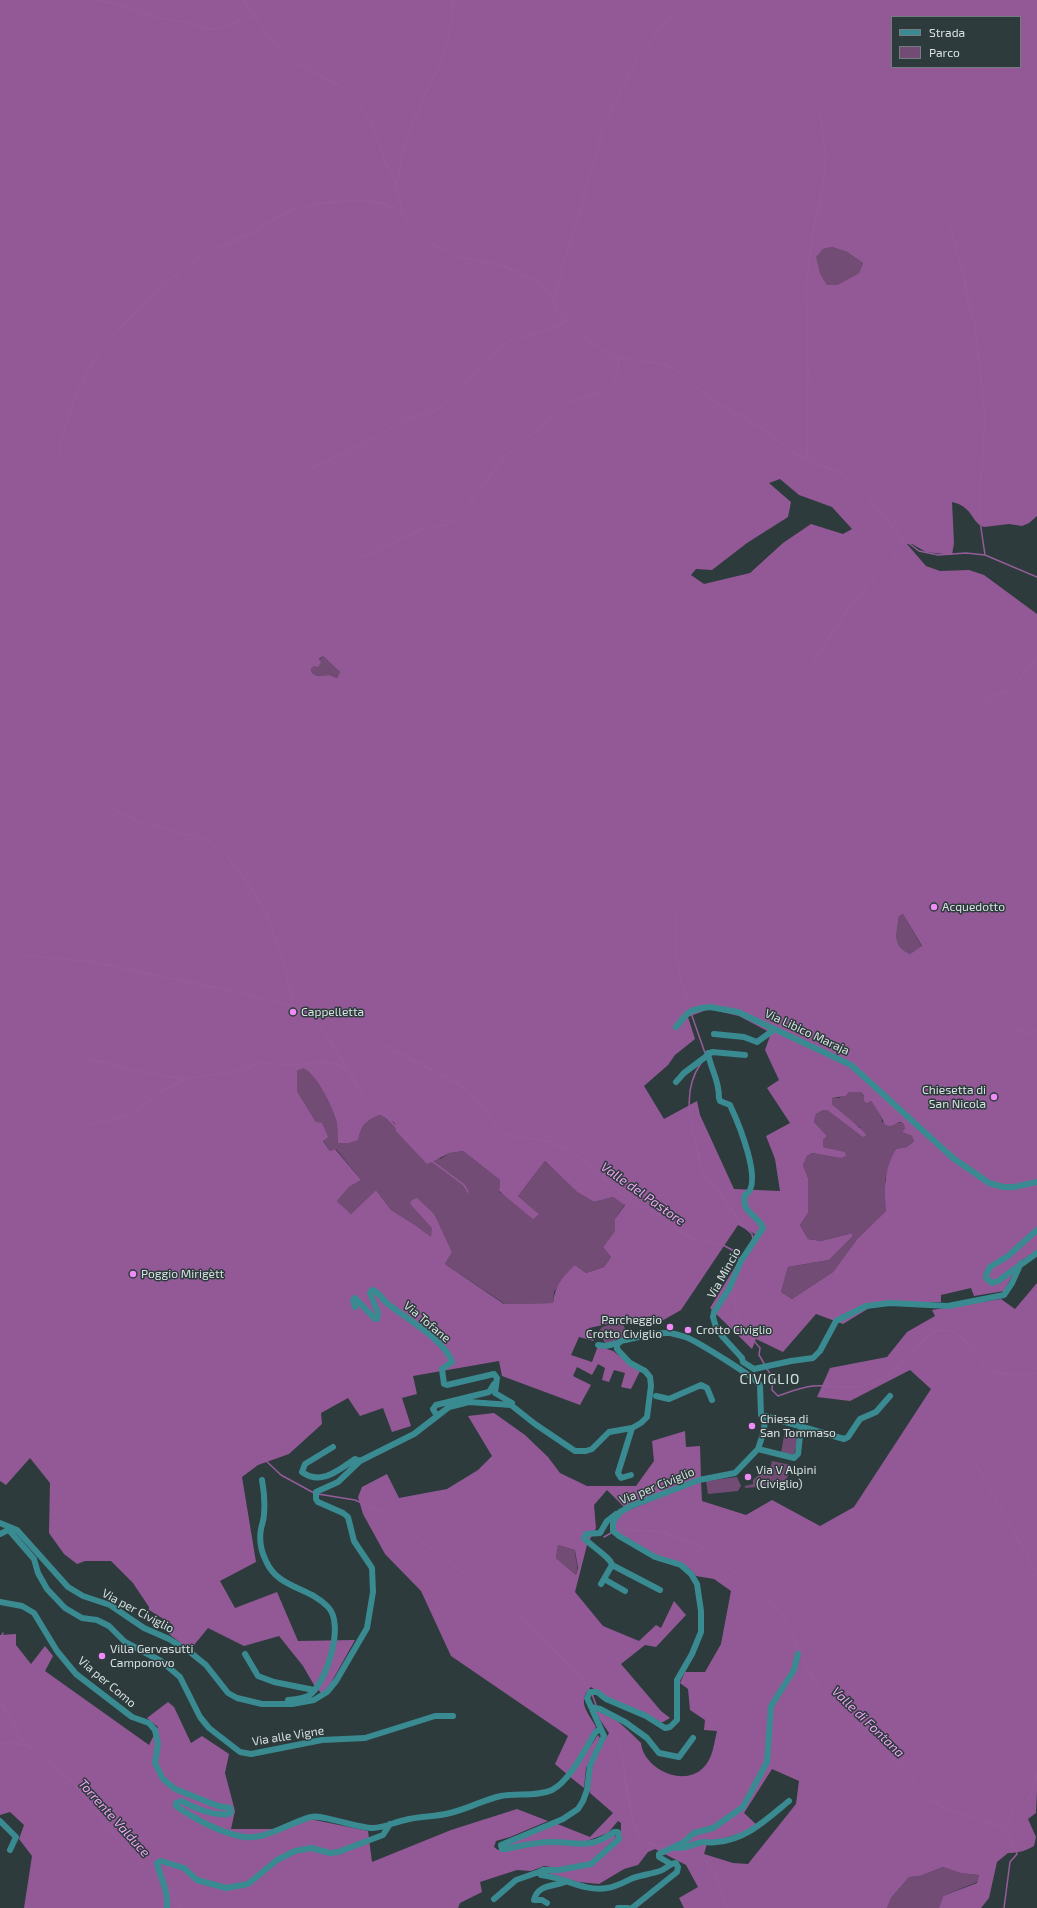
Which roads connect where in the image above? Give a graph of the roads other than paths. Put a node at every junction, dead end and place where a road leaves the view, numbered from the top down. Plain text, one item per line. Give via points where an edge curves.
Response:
1 (676, 1027) dead end
2 (775, 1029) junction
3 (714, 1034) dead end
4 (708, 1054) junction
5 (744, 1055) dead end
6 (676, 1082) dead end
7 (1037, 1182) edge
8 (1037, 1230) edge
9 (1037, 1253) edge
10 (1021, 1263) junction
11 (354, 1307) dead end
12 (619, 1343) junction
13 (598, 1345) dead end
14 (754, 1369) junction
15 (490, 1376) junction
16 (755, 1380) junction
17 (652, 1395) junction
18 (890, 1396) dead end
19 (712, 1400) dead end
20 (511, 1405) junction
21 (437, 1416) junction
22 (765, 1416) junction
23 (801, 1427) junction
24 (632, 1428) junction
25 (333, 1448) dead end
26 (758, 1449) junction
27 (360, 1461) junction
28 (631, 1475) dead end
29 (262, 1480) dead end
30 (617, 1514) junction
31 (0, 1523) edge
32 (10, 1528) junction
33 (0, 1534) edge
34 (612, 1565) junction
35 (660, 1590) dead end
36 (625, 1591) dead end
37 (0, 1602) edge
38 (245, 1654) dead end
39 (798, 1654) dead end
40 (314, 1690) junction
41 (273, 1704) junction
42 (591, 1707) junction
43 (453, 1716) dead end
44 (600, 1728) junction
45 (693, 1738) dead end
46 (789, 1801) dead end
47 (0, 1821) edge
48 (390, 1824) junction
49 (10, 1850) dead end
50 (670, 1850) junction
51 (671, 1864) junction
52 (539, 1872) junction
53 (567, 1881) junction
54 (494, 1900) dead end
55 (547, 1903) dead end
56 (167, 1908) edge
57 (618, 1908) edge
58 (628, 1908) edge
59 (632, 1908) edge

1 - 2 street, Via Libico Maraja via 691,1011 710,1007 738,1012
2 - 3 street via 758,1042 744,1037
2 - 7 street, Via Libico Maraja via 851,1065 953,1158 989,1183 1007,1187
4 - 5 street via 712,1052
4 - 6 street
4 - 14 street, Via Mincio via 710,1065 717,1077 718,1098 730,1105 750,1158 752,1186 745,1195 744,1202 749,1214 761,1222 763,1228 741,1261 730,1289 714,1312 714,1321 722,1336 743,1362
8 - 10 street via 1008,1256 990,1267 986,1278 992,1282 998,1281
9 - 10 street
10 - 14 street via 1004,1295 948,1306 890,1303 866,1306 836,1321 820,1351 813,1358
11 - 15 street, Via Tofane via 355,1298 377,1319 378,1313 370,1293 374,1290 386,1303 432,1337 452,1361 442,1370 444,1384
12 - 13 street
12 - 16 street via 658,1334 679,1335
12 - 17 street via 616,1347 622,1355 630,1363 648,1373
14 - 16 street
15 - 20 street via 494,1374 497,1378 495,1393 512,1403
15 - 21 street via 494,1383 491,1390 436,1405 434,1409
16 - 22 street via 760,1385 761,1415
17 - 19 street via 669,1399 702,1385 707,1388
17 - 24 street via 645,1420
18 - 23 street via 876,1412 860,1419 844,1439
20 - 21 street via 469,1402 449,1407
20 - 24 street via 575,1451 592,1449 609,1432
21 - 27 street via 414,1434
22 - 23 street
22 - 26 street via 764,1431
23 - 26 street via 798,1454 794,1458
24 - 28 street via 618,1473 621,1478
25 - 27 street via 305,1464 302,1472 313,1478 322,1478 330,1476 355,1459
26 - 30 street, Via per Civiglio via 735,1473 699,1480 631,1506
27 - 41 street, Via per Civiglio via 338,1482 316,1494 318,1502 348,1517 354,1541 372,1568 373,1592 367,1628 327,1692 314,1700
29 - 40 street via 264,1516 260,1530 261,1548 266,1562 274,1575 330,1608 335,1642 331,1658
30 - 34 street via 612,1515 600,1534 583,1536 591,1547 610,1560
30 - 42 street, Via per Civiglio via 612,1527 615,1533 655,1557 681,1565 694,1578 698,1590 701,1632 677,1680 678,1715 670,1727 666,1728 593,1691 587,1698
31 - 32 street
32 - 33 street
32 - 41 street, Via per Civiglio via 22,1534 68,1587 83,1596 110,1605 144,1628 190,1652 206,1665 228,1693 237,1698
32 - 43 street, Via alle Vigne via 34,1559 47,1589 65,1608 82,1618 97,1620 109,1626 125,1642 161,1661 180,1677 200,1717 209,1728 240,1752 251,1754 322,1740 365,1738 435,1716
34 - 35 street
34 - 36 street via 602,1582
37 - 48 street, Via per Como via 22,1606 34,1613 57,1651 76,1674 132,1717 149,1723 155,1730 158,1744 155,1763 163,1778 175,1790 230,1808 231,1812 215,1814 195,1808 182,1800 176,1803 176,1806 191,1816 239,1836 253,1837 284,1828 311,1816 372,1828
38 - 40 street via 258,1676
39 - 50 street via 794,1670 771,1706 767,1762 743,1807 713,1828 694,1833
40 - 41 street via 310,1695 276,1701
42 - 44 street
42 - 45 street via 625,1722 647,1738 659,1753 679,1757
44 - 48 street via 566,1777 551,1791 502,1796 450,1813 410,1818
44 - 52 street via 603,1739 590,1765 582,1805 563,1818 502,1843 501,1847 505,1849 552,1842 584,1845 616,1832 620,1839 591,1864
46 - 50 street via 756,1829 743,1835
47 - 49 street via 16,1837
48 - 56 street via 383,1835 338,1852 330,1853 311,1848 295,1851 277,1860 248,1884 233,1887 226,1888 197,1880 184,1868 161,1861 157,1863 164,1879
50 - 51 street via 659,1855
51 - 53 street via 660,1871 608,1888 594,1888
51 - 59 street via 677,1865 677,1872
52 - 53 street via 541,1875
52 - 54 street via 516,1880
53 - 55 street via 562,1884 551,1884 539,1891 534,1900
57 - 58 street

